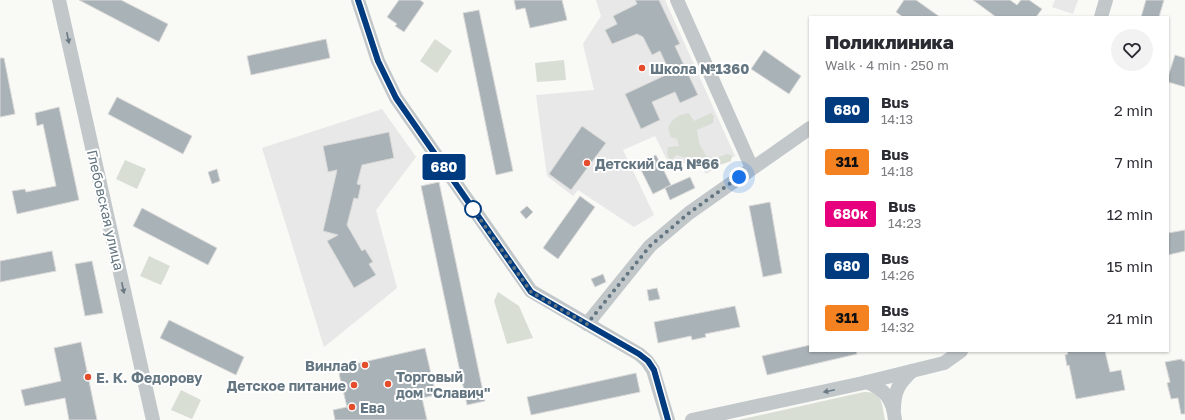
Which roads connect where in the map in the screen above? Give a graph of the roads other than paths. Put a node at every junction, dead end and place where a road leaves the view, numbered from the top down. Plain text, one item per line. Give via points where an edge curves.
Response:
1 (60, 0) edge
2 (358, 0) edge
3 (676, 0) edge
4 (1106, 0) edge
5 (1101, 16) edge
6 (809, 129) edge
7 (752, 168) junction
8 (587, 324) junction
9 (960, 352) edge
10 (912, 371) junction
11 (867, 382) junction
12 (895, 415) edge
13 (153, 420) edge
14 (668, 420) edge
15 (692, 420) edge

1 -> 13 street, Глебовская улица
2 - 8 street via 378,61 396,98 531,292
3 - 7 street
4 - 5 street
6 - 7 street
7 - 8 street via 689,213 650,246
8 - 14 street via 648,361 654,370
9 - 10 street via 944,363
10 - 11 street
10 - 12 street via 896,392
11 - 12 street via 885,393
11 -> 15 street

